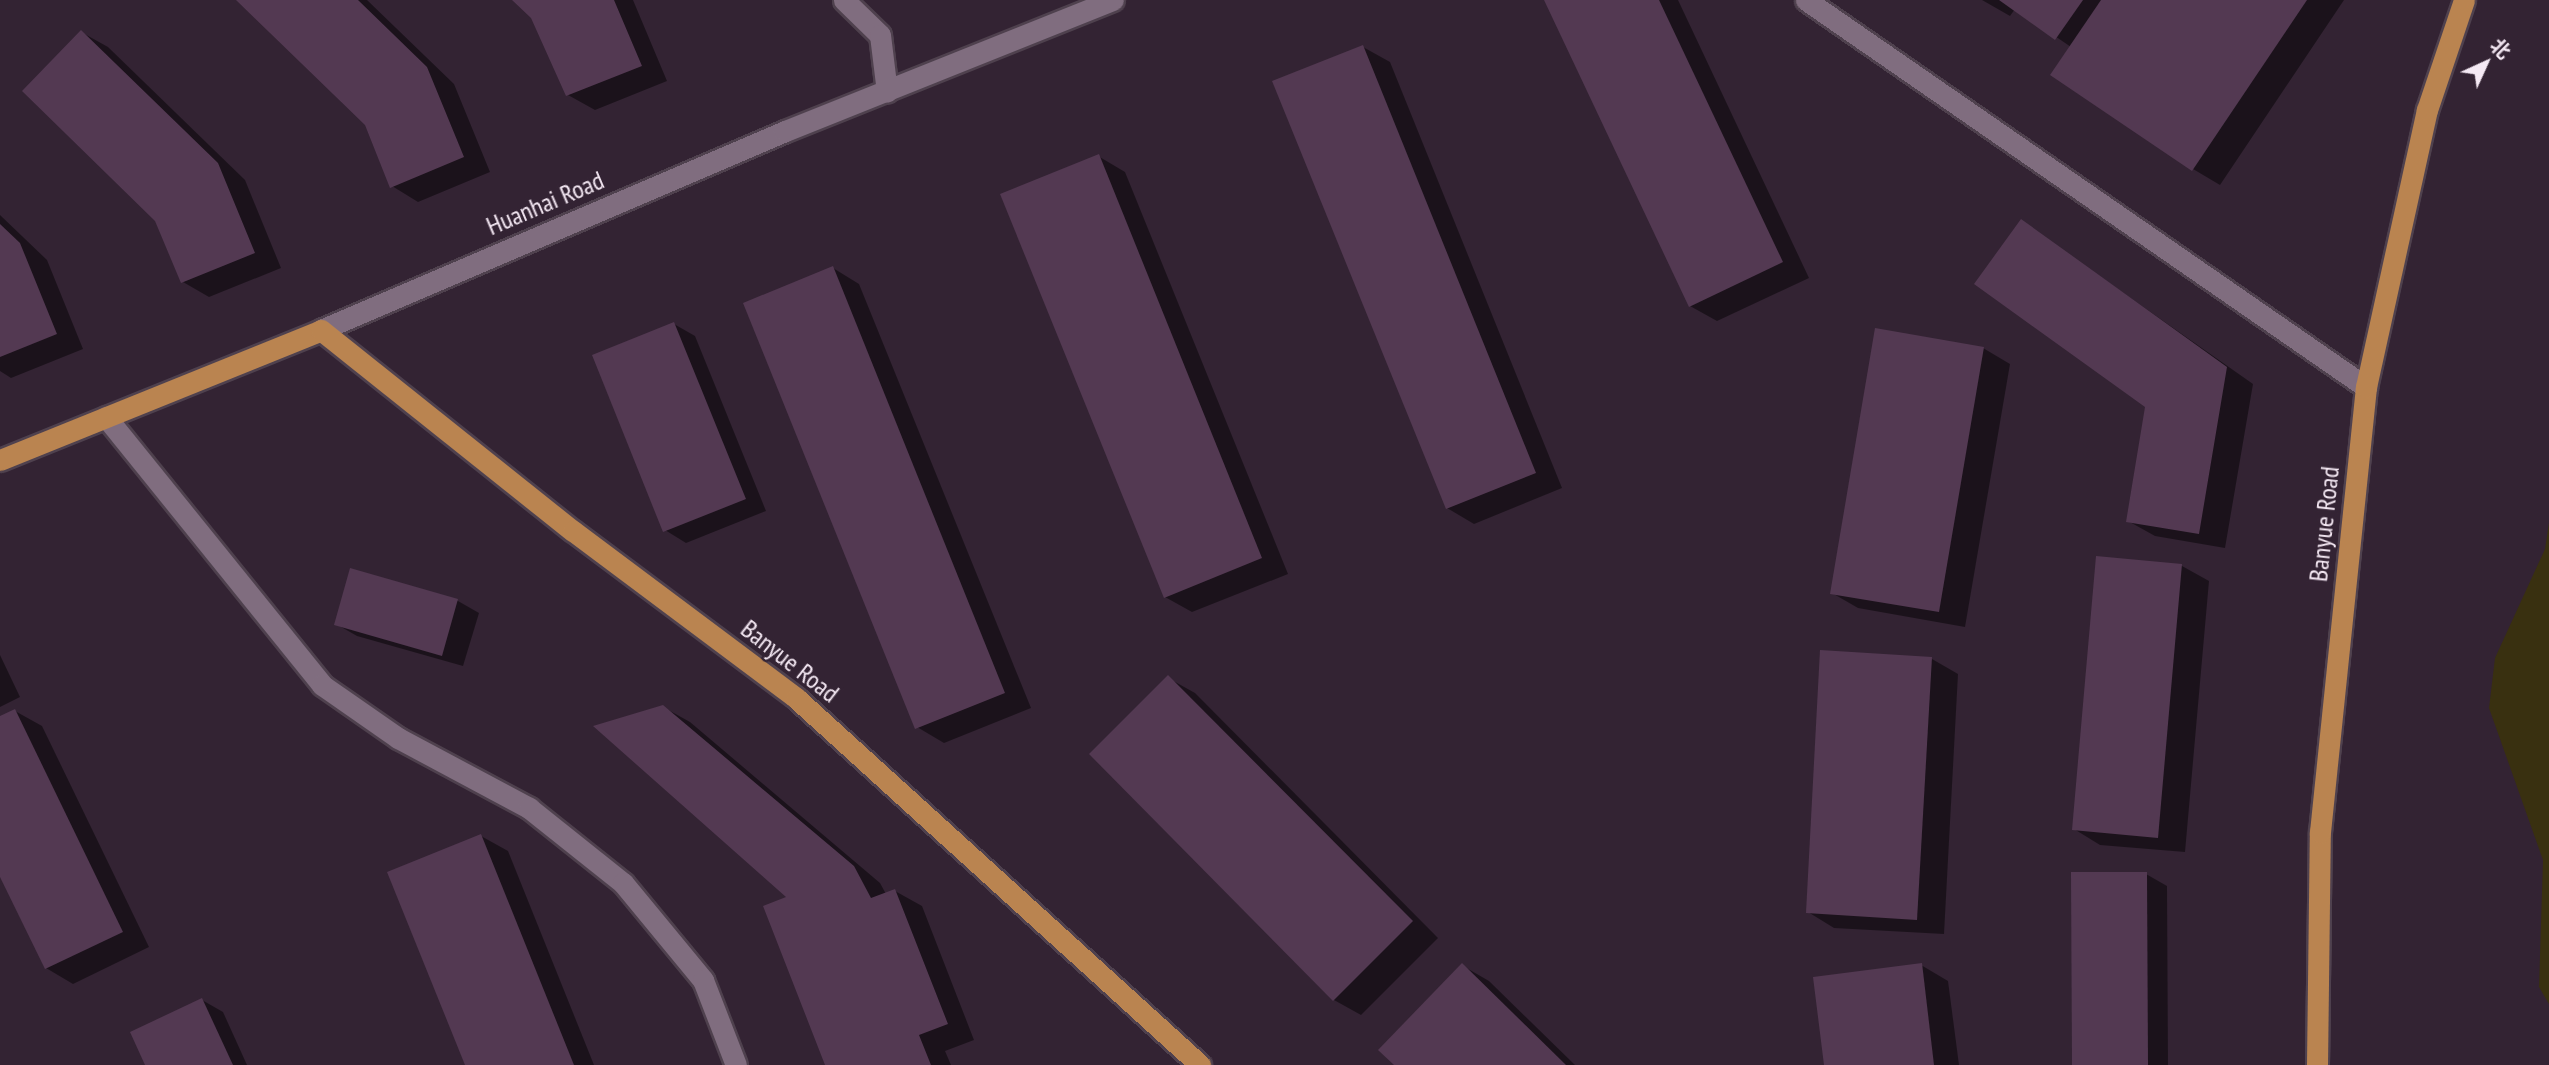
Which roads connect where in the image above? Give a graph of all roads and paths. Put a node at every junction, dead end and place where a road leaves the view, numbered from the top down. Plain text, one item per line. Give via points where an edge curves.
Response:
1 (844, 0) edge
2 (1113, 0) edge
3 (1806, 0) edge
4 (2464, 0) edge
5 (887, 92) junction
6 (321, 330) junction
7 (2367, 387) junction
8 (106, 417) junction
9 (0, 460) edge
10 (736, 1065) edge
11 (1200, 1065) edge
12 (2317, 1065) edge

1 - 5 street via 880,35
2 - 5 street, Huanhai Road
3 - 7 street
4 - 7 main road, Banyue Road via 2427,110
5 - 6 street, Huanhai Road
6 - 8 main road, Huanhai Road
6 - 11 main road, Banyue Road via 573,531 796,698
7 - 12 main road, Banyue Road via 2320,832
8 - 9 main road, Huanhai Road
8 - 10 street via 322,685 398,738 528,808 623,883 703,980

